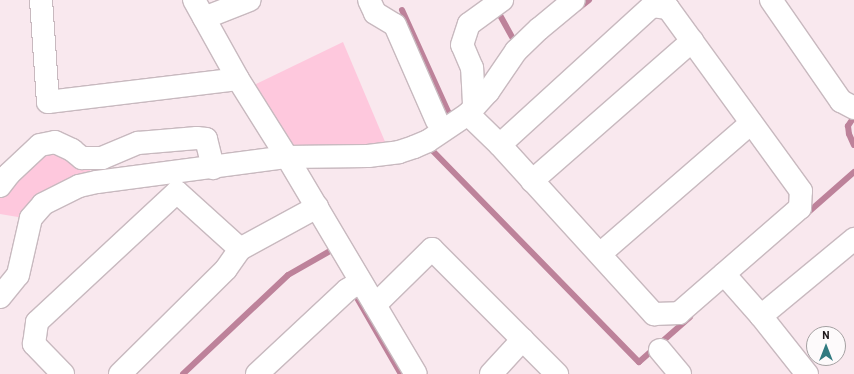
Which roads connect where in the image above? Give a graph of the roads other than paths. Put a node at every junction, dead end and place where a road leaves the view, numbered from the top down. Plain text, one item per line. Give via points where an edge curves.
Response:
1 (41, 0) edge
2 (250, 0) edge
3 (369, 0) edge
4 (574, 0) edge
5 (771, 0) edge
6 (497, 4) edge
7 (199, 9) edge
8 (692, 41) junction
9 (238, 79) junction
10 (472, 103) junction
11 (854, 108) edge
12 (437, 121) dead end
13 (751, 123) junction
14 (500, 145) junction
15 (287, 157) junction
16 (213, 168) junction
17 (155, 174) junction
18 (532, 181) junction
19 (0, 186) edge
20 (177, 192) junction
21 (310, 210) junction
22 (854, 239) edge
23 (240, 249) junction
24 (600, 254) junction
25 (724, 274) junction
26 (353, 286) junction
27 (0, 297) edge
28 (375, 305) junction
29 (761, 316) junction
30 (523, 339) junction
31 (660, 350) dead end
32 (63, 374) edge
33 (120, 374) edge
34 (257, 374) edge
35 (416, 374) edge
36 (491, 374) edge
37 (557, 374) edge
38 (680, 374) edge
39 (807, 374) edge

1 - 9 street via 48,102
2 - 7 street
3 - 12 street via 375,13 395,25
4 - 10 street via 516,51 488,92
5 - 11 street via 841,101
6 - 10 street via 469,24 462,45 472,68
7 - 9 street
8 - 13 street
8 - 14 street via 668,8 652,6
8 - 18 street
9 - 15 street
10 - 14 street
10 - 15 street via 428,141 399,152 348,158
13 - 24 street
13 - 25 street via 801,191 800,208
14 - 18 street
15 - 16 street
15 - 21 street
16 - 17 street
16 - 19 street via 206,139 138,143 102,158 82,158 55,142 40,145
17 - 20 street
17 - 27 street via 79,186 43,204 31,218 18,275
18 - 24 street
20 - 23 street
20 - 32 street via 37,322 34,344
21 - 23 street
21 - 26 street
22 - 29 street
23 - 33 street via 226,269
24 - 25 street via 654,314 679,313
25 - 29 street
26 - 28 street
26 - 34 street
28 - 30 street via 432,249
28 - 35 street
29 - 39 street
30 - 36 street
30 - 37 street
31 - 38 street

